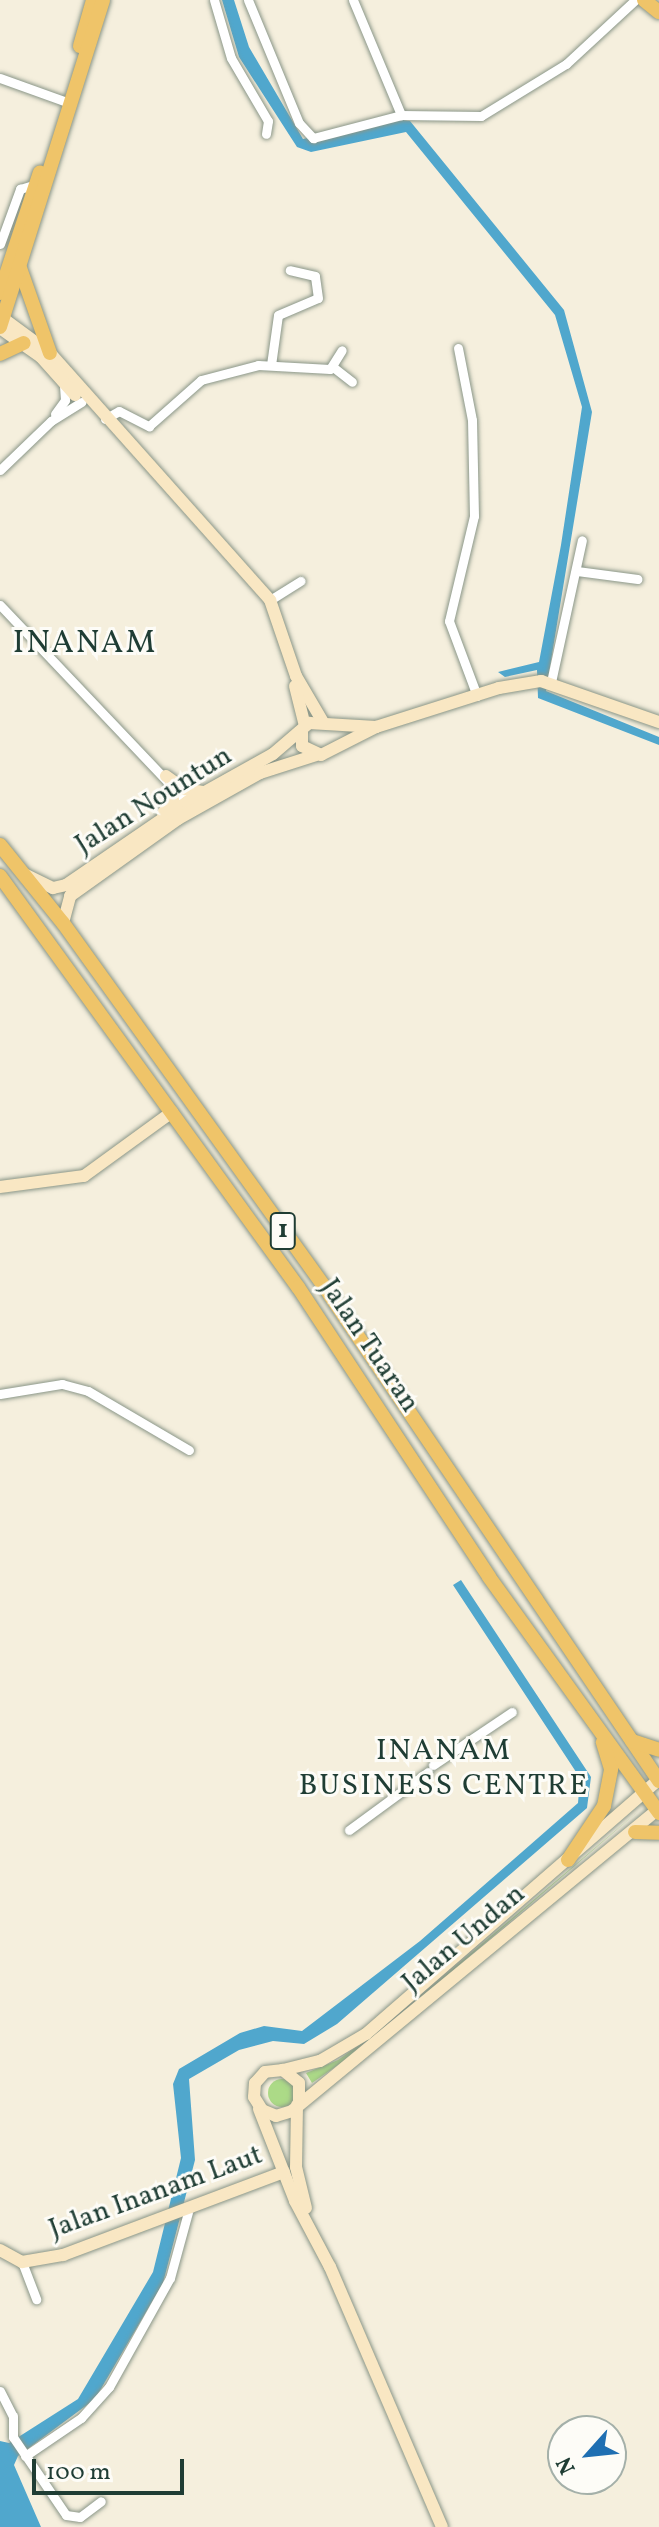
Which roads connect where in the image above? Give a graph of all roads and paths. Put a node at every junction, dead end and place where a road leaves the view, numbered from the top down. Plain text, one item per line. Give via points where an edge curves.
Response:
1 (93, 0) edge
2 (103, 0) edge
3 (214, 0) edge
4 (248, 0) edge
5 (353, 0) edge
6 (635, 0) edge
7 (644, 0) edge
8 (659, 12) edge
9 (0, 78) edge
10 (64, 101) junction
11 (401, 115) junction
12 (266, 134) dead end
13 (36, 184) junction
14 (0, 244) edge
15 (20, 267) junction
16 (290, 270) dead end
17 (0, 293) edge
18 (1, 322) edge
19 (24, 343) junction
20 (458, 348) dead end
21 (342, 350) dead end
22 (50, 353) junction
23 (0, 354) edge
24 (271, 365) junction
25 (333, 367) junction
26 (63, 380) junction
27 (352, 382) dead end
28 (81, 402) junction
29 (105, 419) junction
30 (51, 421) junction
31 (0, 470) edge
32 (582, 540) dead end
33 (577, 571) junction
34 (637, 579) dead end
35 (301, 581) dead end
36 (270, 600) junction
37 (0, 605) edge
38 (551, 682) junction
39 (477, 696) junction
40 (324, 722) junction
41 (659, 722) edge
42 (376, 727) junction
43 (303, 728) junction
44 (330, 750) junction
45 (316, 755) junction
46 (260, 773) junction
47 (168, 780) junction
48 (203, 792) junction
49 (187, 802) junction
50 (150, 827) junction
51 (0, 845) edge
52 (26, 875) junction
53 (0, 876) edge
54 (63, 923) junction
55 (172, 1112) junction
56 (0, 1187) edge
57 (0, 1394) edge
58 (189, 1450) dead end
59 (512, 1712) dead end
60 (595, 1720) junction
61 (632, 1741) junction
62 (659, 1750) edge
63 (659, 1780) edge
64 (643, 1793) junction
65 (658, 1811) edge
66 (349, 1830) dead end
67 (635, 1832) junction
68 (659, 1833) edge
69 (659, 1842) edge
70 (615, 1843) junction
71 (568, 1860) junction
72 (283, 2070) junction
73 (298, 2103) junction
74 (257, 2104) junction
75 (296, 2132) junction
76 (284, 2172) junction
77 (188, 2212) junction
78 (309, 2223) junction
79 (0, 2250) edge
80 (22, 2262) junction
81 (36, 2299) dead end
82 (0, 2391) edge
83 (25, 2456) junction
84 (101, 2501) dead end
85 (442, 2527) edge

1 - 10 main road
2 - 15 main road
3 - 12 street via 231,58 268,121
4 - 11 street via 306,135 313,138
5 - 11 street
6 - 11 street via 566,64 481,116
7 - 8 main road
9 - 10 street
10 - 13 main road
13 - 14 street via 20,189
13 - 17 main road
15 - 18 main road
15 - 22 main road
16 - 24 street via 315,276 318,298 278,315
18 - 19 street
18 - 22 street
19 - 23 main road
19 - 26 street
20 - 39 street via 472,420 474,516 449,621
21 - 25 street
22 - 29 street
24 - 25 street via 288,370
24 - 29 street via 195,383 149,426 119,411
25 - 27 street
26 - 28 street
26 - 30 street via 65,400
28 - 30 street
28 - 43 street via 266,603
29 - 36 street
30 - 31 street
32 - 33 street
33 - 34 street
33 - 38 street
35 - 36 street
36 - 40 street via 296,676
37 - 47 street
38 - 39 street, Jalan Nountun
38 - 41 street, Jalan Nountun
39 - 42 street, Jalan Nountun
40 - 42 street, Jalan Nountun
40 - 43 street, Jalan Nountun
40 - 44 street via 334,735
42 - 44 street, Jalan Nountun
43 - 45 street via 302,746
43 - 48 street, Jalan Nountun via 273,754
44 - 45 street, Jalan Nountun
45 - 46 street, Jalan Nountun
46 - 49 street
46 - 54 street, Jalan Nountun via 178,819 70,896
47 - 48 street
47 - 49 street
47 - 50 street via 173,801
48 - 49 street, Jalan Nountun
49 - 50 street, Jalan Nountun
50 - 52 street, Jalan Nountun via 60,887
51 - 52 main road, Jalan Tuaran / 1
52 - 54 main road, Jalan Tuaran / 1
53 - 55 main road, Jalan Tuaran / 1
54 - 61 main road, Jalan Tuaran / 1 via 340,1310 519,1582
55 - 56 street via 84,1176
55 - 60 main road, Jalan Tuaran / 1 via 324,1325 511,1609
57 - 58 street via 62,1384 88,1391
59 - 66 street
60 - 64 main road, Jalan Tuaran / 1
60 - 71 main road via 609,1757 607,1794 596,1825
61 - 62 main road
61 - 63 main road, Jalan Tuaran / 1
63 - 64 street, Jalan Undan
64 - 65 main road, Jalan Tuaran / 1
64 - 71 street, Jalan Undan
65 - 70 street, Jalan Undan
67 - 68 main road
67 - 69 street
67 - 70 street
70 - 73 street, Jalan Undan
71 - 72 street, Jalan Undan via 366,2034 320,2061
72 - 73 street via 299,2083
72 - 74 street, Jalan Undan via 259,2077 254,2090
73 - 74 street via 276,2116
73 - 75 street
74 - 76 street
75 - 76 street via 286,2145
75 - 78 street via 299,2184
76 - 77 street, Jalan Inanam Laut
76 - 78 street
77 - 80 street, Jalan Inanam Laut via 63,2255
77 - 83 street via 170,2278 109,2387 81,2418
78 - 85 street
79 - 80 street, Jalan Inanam Laut
80 - 81 street
82 - 83 street via 13,2416 13,2437
83 - 84 street via 66,2515 80,2517

